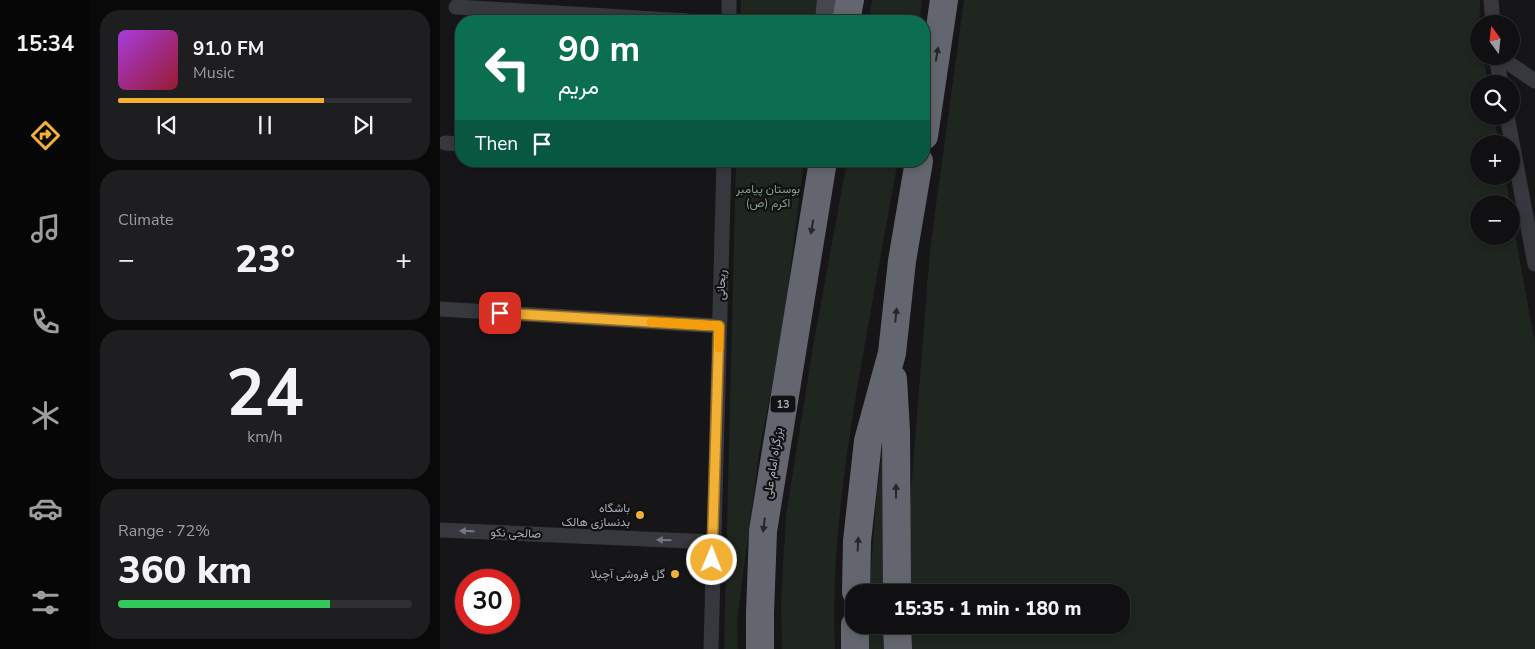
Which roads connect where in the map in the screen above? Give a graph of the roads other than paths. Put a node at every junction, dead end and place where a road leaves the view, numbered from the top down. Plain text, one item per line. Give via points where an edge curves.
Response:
1 (729, 0) edge
2 (828, 0) edge
3 (850, 0) edge
4 (944, 0) edge
5 (1492, 0) edge
6 (456, 7) dead end
7 (589, 15) edge
8 (729, 15) edge
9 (827, 15) edge
10 (847, 15) edge
11 (1493, 15) edge
12 (1511, 65) edge
13 (1535, 81) edge
14 (930, 95) edge
15 (1509, 125) edge
16 (445, 143) dead end
17 (455, 144) edge
18 (724, 167) edge
19 (820, 167) edge
20 (918, 167) edge
21 (1529, 204) edge
22 (1535, 264) edge
23 (440, 309) edge
24 (719, 326) junction
25 (892, 353) junction
26 (440, 530) edge
27 (713, 542) junction
28 (856, 584) edge
29 (897, 584) edge
30 (855, 634) edge
31 (898, 634) edge
32 (711, 649) edge
33 (760, 649) edge
34 (855, 649) edge
35 (898, 649) edge

1 - 8 street
2 - 9 main road
3 - 10 highway
14 -> 4 highway
5 - 11 street
6 - 7 street
12 - 13 street
15 - 21 street
16 - 17 street
18 - 24 street, ریحانی
19 -> 33 highway, بزرگراه امام علی / 13 via 763,531
25 -> 20 highway via 902,261
21 - 22 street
23 - 24 street
24 - 27 street, ریحانی
28 -> 25 highway via 857,541 868,441
29 -> 25 highway
27 -> 26 street, صالحی نکو
27 - 32 street, ریحانی
30 - 34 highway
31 - 35 highway

